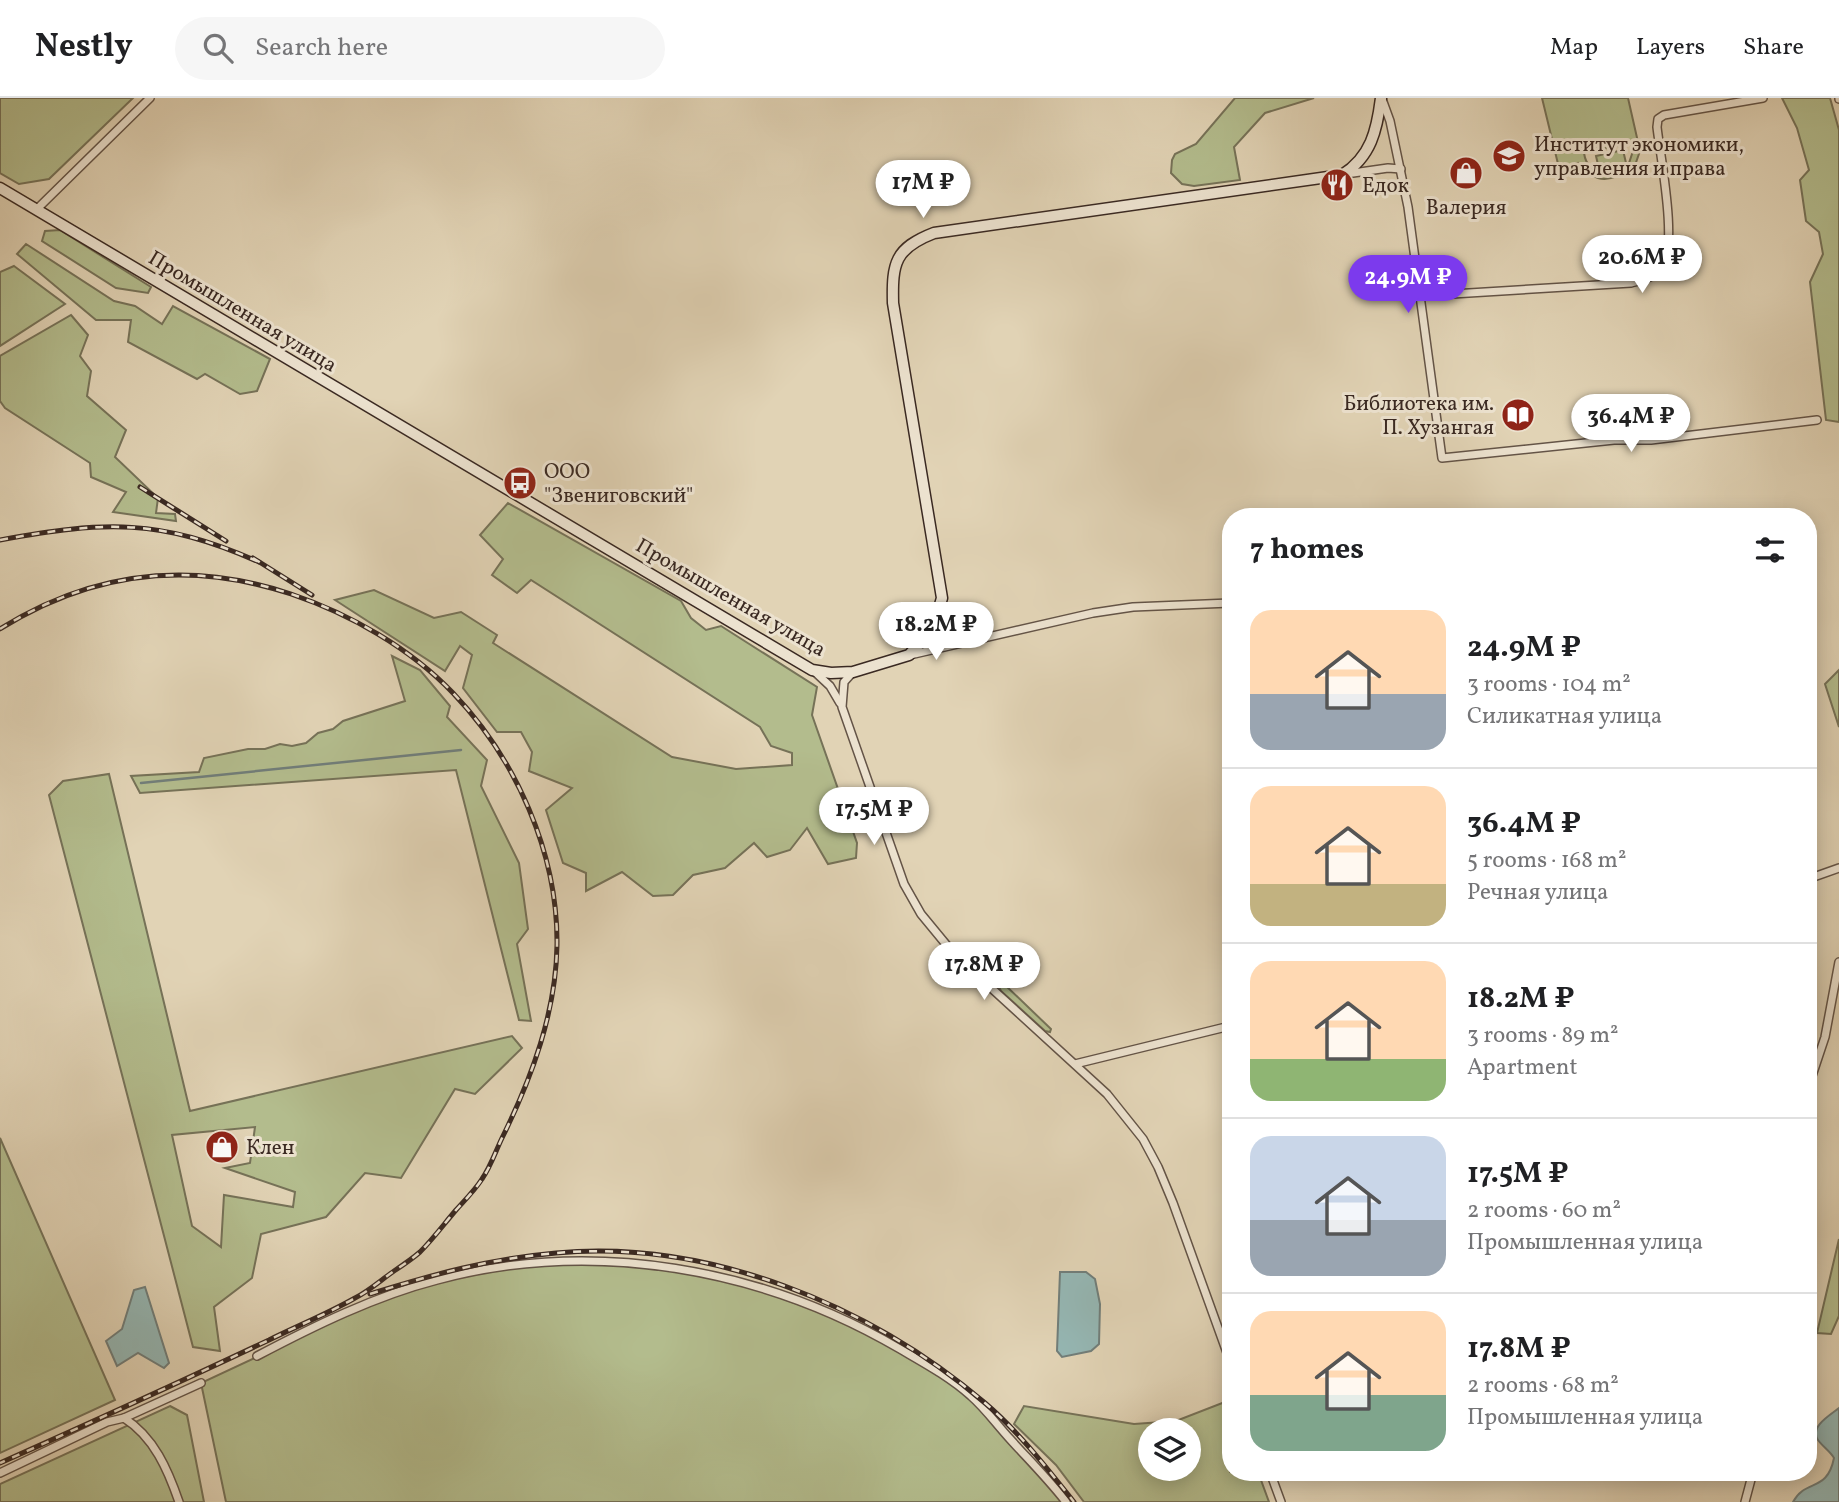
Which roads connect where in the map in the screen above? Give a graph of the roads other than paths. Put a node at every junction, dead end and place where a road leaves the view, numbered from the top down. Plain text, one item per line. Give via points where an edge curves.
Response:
1 (150, 98) edge
2 (1381, 98) edge
3 (1701, 98) edge
4 (1763, 98) edge
5 (1703, 108) junction
6 (1401, 169) junction
7 (1342, 175) junction
8 (0, 188) edge
9 (36, 210) junction
10 (1420, 296) junction
11 (1817, 419) dead end
12 (1222, 603) edge
13 (937, 615) junction
14 (955, 643) junction
15 (909, 655) junction
16 (812, 670) junction
17 (853, 672) junction
18 (842, 707) junction
19 (1839, 868) edge
20 (1817, 876) edge
21 (1839, 962) edge
22 (1222, 1028) edge
23 (1817, 1061) edge
24 (1075, 1064) junction
25 (1222, 1339) edge
26 (257, 1356) dead end
27 (201, 1383) dead end
28 (124, 1418) junction
29 (0, 1473) edge
30 (1273, 1481) edge
31 (1751, 1481) edge
32 (180, 1502) edge
33 (1066, 1502) edge
34 (1281, 1502) edge
35 (1745, 1502) edge

1 - 9 street
2 - 6 street
2 - 7 street via 1368,150
3 - 5 street
4 - 5 street
5 - 10 street via 1658,119 1669,221 1663,267 1651,277 1631,283
6 - 7 street
6 - 10 street
7 - 13 street via 934,233 904,249 892,277 893,303 942,588
8 - 9 street, Промышленная улица
9 - 16 street, Промышленная улица
10 - 11 street via 1442,458 1651,440
12 - 14 street via 1133,607
13 - 14 street via 944,635
13 - 15 street
14 - 15 street
15 - 17 street, Промышленная улица
16 - 17 street, Промышленная улица
16 - 18 street via 830,686
17 - 18 street via 844,682
18 - 24 street via 898,870 921,914 972,972
19 - 20 street
21 - 23 street
22 - 24 street
24 - 25 street via 1122,1111 1152,1155
26 - 33 street via 385,1297 438,1280 524,1264 608,1261 717,1275 802,1300 864,1328 929,1366 971,1396
27 - 28 street
28 - 29 street
28 - 32 street via 149,1440
30 - 34 street
31 - 35 street

